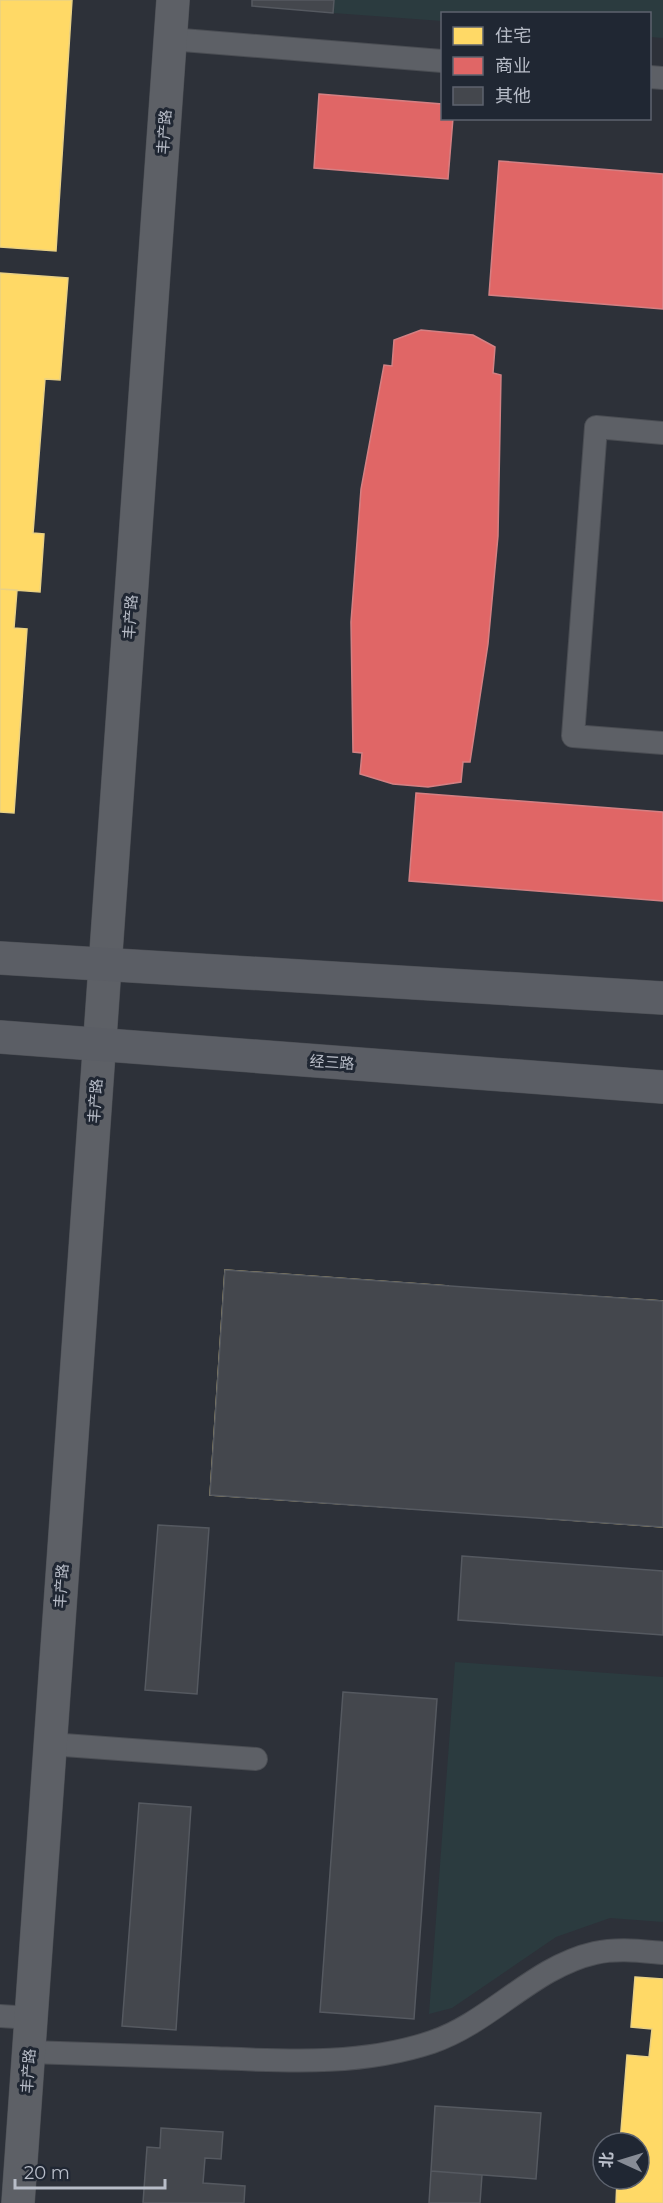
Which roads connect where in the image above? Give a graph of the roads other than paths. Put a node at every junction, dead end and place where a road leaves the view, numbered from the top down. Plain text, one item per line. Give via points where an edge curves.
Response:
1 (173, 0) edge
2 (170, 39) junction
3 (441, 60) edge
4 (663, 433) edge
5 (663, 743) edge
6 (0, 958) edge
7 (105, 964) junction
8 (663, 998) edge
9 (0, 1037) edge
10 (99, 1044) junction
11 (663, 1087) edge
12 (50, 1744) junction
13 (256, 1759) dead end
14 (663, 1953) edge
15 (16, 2017) edge
16 (29, 2052) junction
17 (18, 2203) edge

1 - 2 street, 丰产路
2 - 3 lane
2 - 7 street, 丰产路
4 - 5 lane via 596,428 573,736
6 - 7 main road
7 - 8 main road
7 - 10 street, 丰产路
9 - 10 main road, 经三路
10 - 11 main road, 经三路
10 - 12 street, 丰产路
12 - 13 lane
12 - 15 street, 丰产路
14 - 16 lane via 623,1949 595,1953 543,1974 471,2023 432,2041 360,2058 310,2062
15 - 16 street, 丰产路
16 - 17 street, 丰产路

